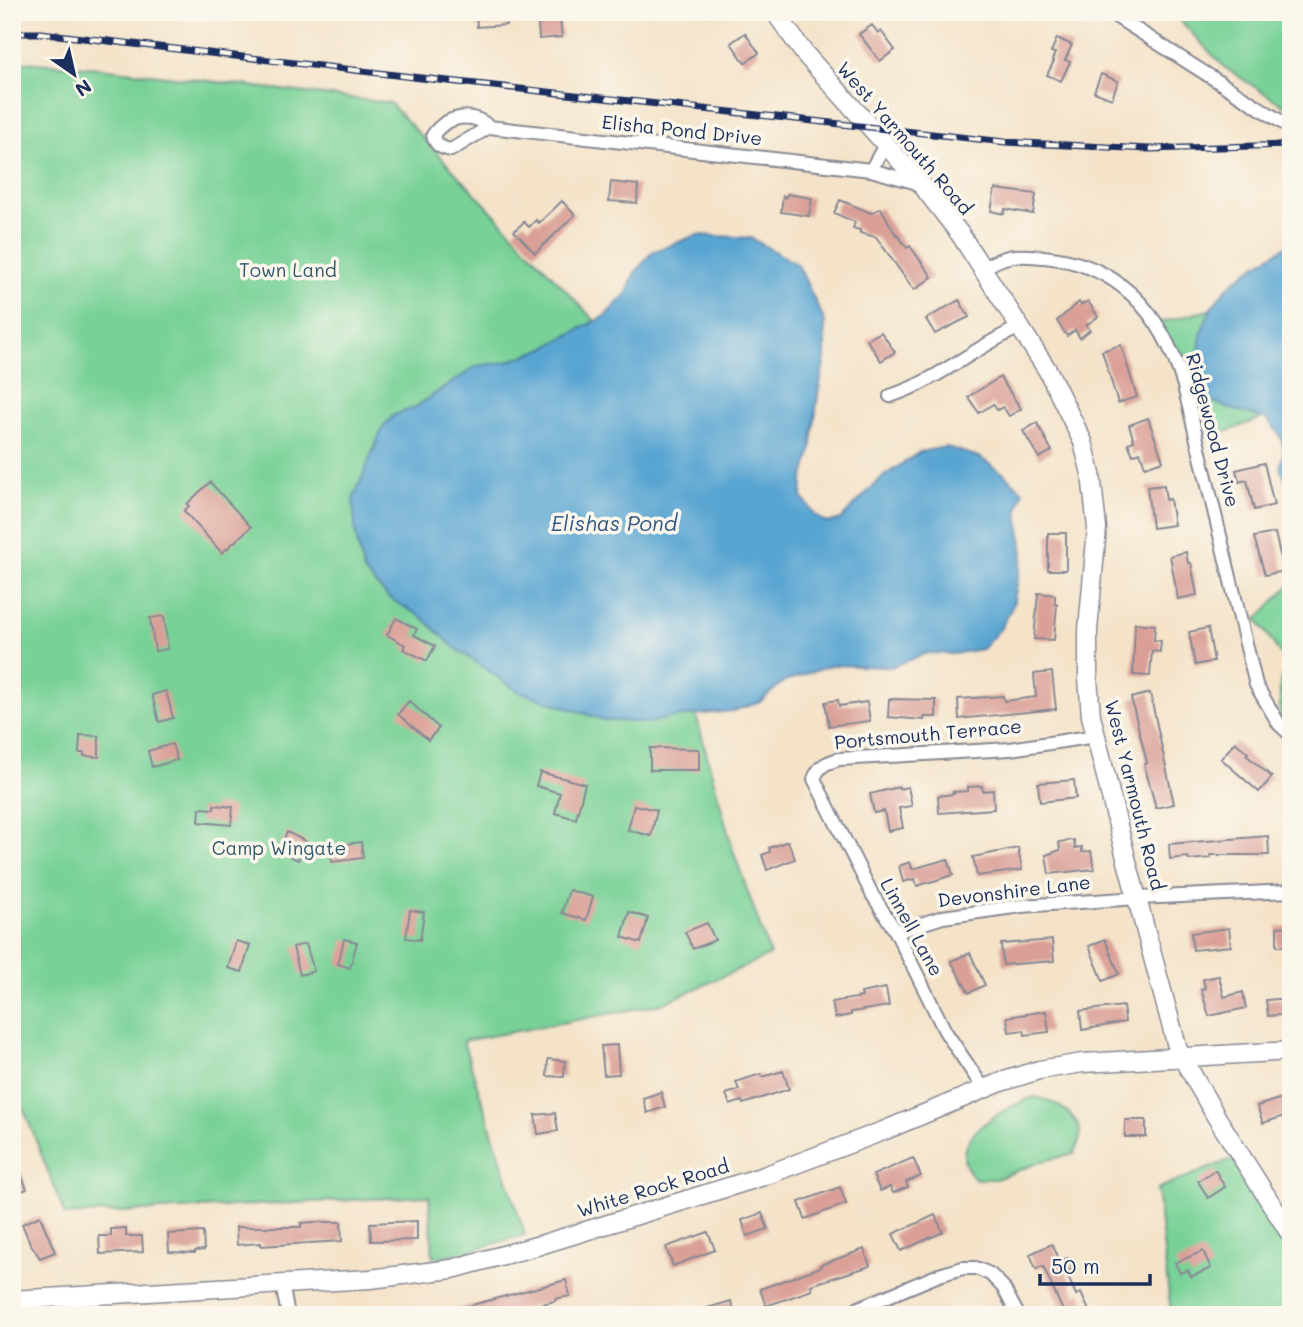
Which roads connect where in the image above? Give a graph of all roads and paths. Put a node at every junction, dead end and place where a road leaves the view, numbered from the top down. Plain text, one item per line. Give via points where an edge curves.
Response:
1 (775, 12) edge
2 (1109, 12) edge
3 (489, 127) dead end
4 (1291, 128) edge
5 (885, 145) junction
6 (871, 170) junction
7 (921, 184) junction
8 (983, 269) junction
9 (1020, 327) junction
10 (890, 396) dead end
11 (1291, 735) edge
12 (1096, 736) junction
13 (814, 779) joint
14 (1291, 891) edge
15 (1138, 898) junction
16 (896, 932) junction
17 (1291, 1051) edge
18 (1181, 1057) junction
19 (984, 1089) junction
20 (1291, 1235) edge
21 (282, 1284) junction
22 (12, 1300) edge
23 (288, 1315) edge
24 (842, 1315) edge
25 (1018, 1315) edge

1 - 5 main road, West Yarmouth Road via 811,62
2 - 4 street
3 - 6 street, Elisha Pond Drive
5 - 6 street
5 - 7 main road, West Yarmouth Road
6 - 7 street, Elisha Pond Drive
7 - 8 main road, West Yarmouth Road
8 - 9 main road, West Yarmouth Road
8 - 11 street, Ridgewood Drive via 1013,255 1083,265 1120,284 1151,314 1173,352 1184,386 1256,685 1279,724
9 - 10 street
9 - 12 main road, West Yarmouth Road via 1068,410 1091,474 1097,528 1088,678
12 - 13 street, Portsmouth Terrace via 1010,749 839,760 818,768
12 - 15 main road, West Yarmouth Road
13 - 16 street, Linnell Lane
14 - 15 street, Devonshire Lane
15 - 16 street, Devonshire Lane via 1021,906 943,917
15 - 18 main road, West Yarmouth Road
16 - 19 street, Linnell Lane via 945,1031
17 - 18 main road, White Rock Road
18 - 19 main road, White Rock Road via 1061,1066
18 - 20 main road, West Yarmouth Road
19 - 21 main road, White Rock Road via 764,1177 507,1254 452,1269 394,1277
21 - 22 main road, White Rock Road
21 - 23 street
24 - 25 street via 928,1280 976,1268 1003,1287

